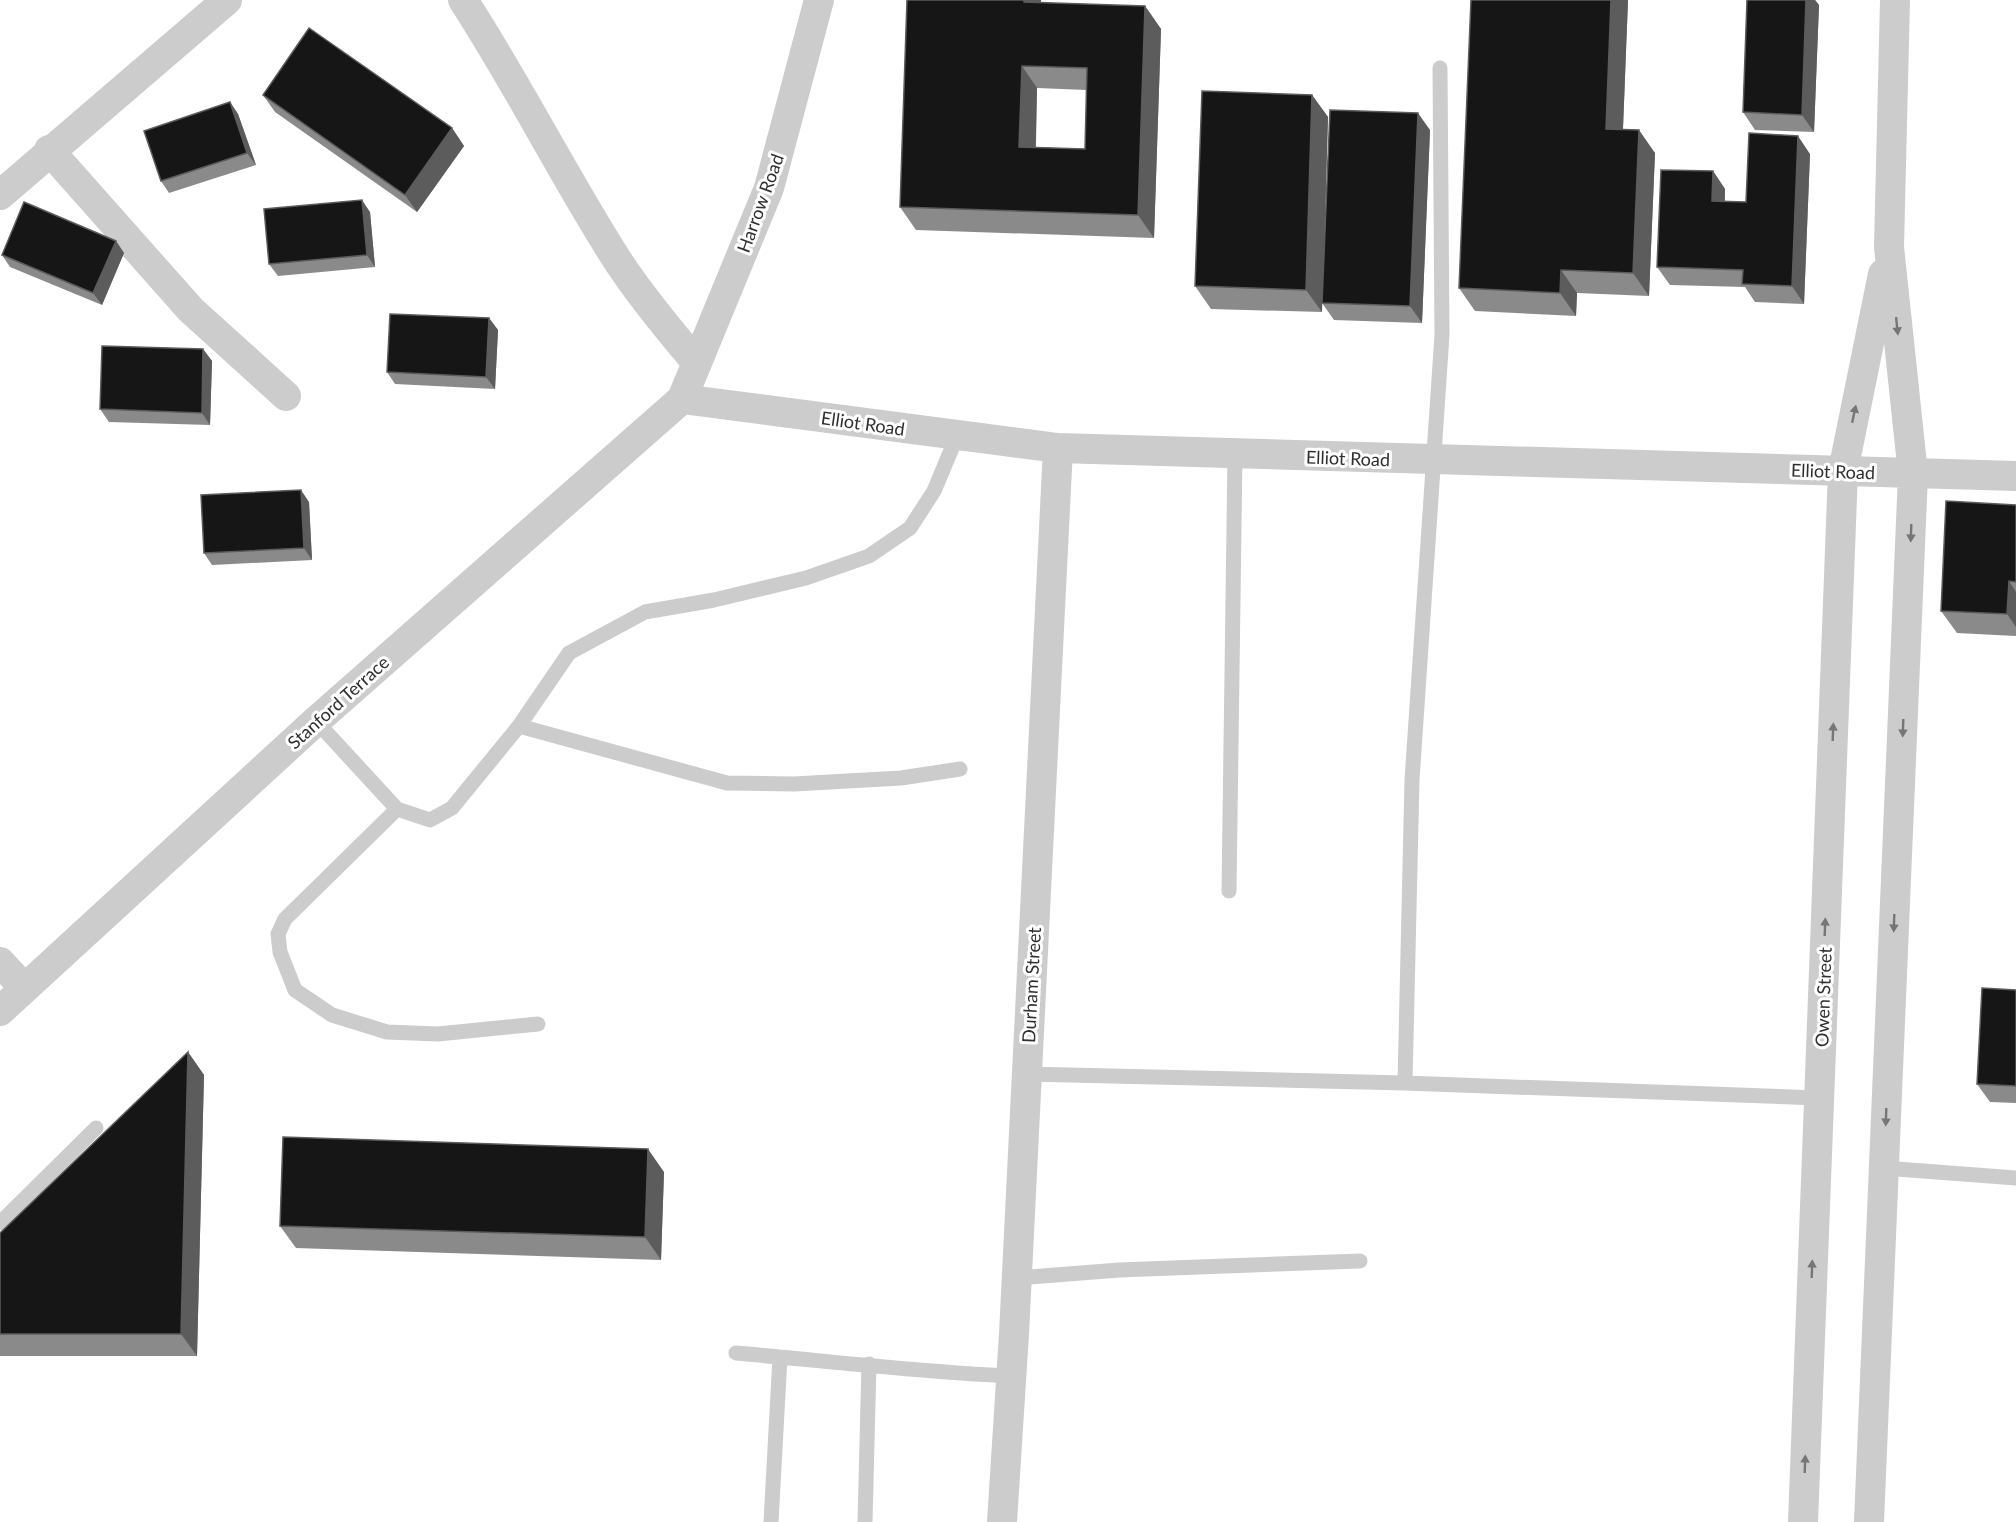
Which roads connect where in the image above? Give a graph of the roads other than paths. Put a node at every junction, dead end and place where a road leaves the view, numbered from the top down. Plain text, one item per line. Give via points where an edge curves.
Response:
1 (227, 0) edge
2 (463, 0) edge
3 (819, 0) edge
4 (1895, 0) edge
5 (1440, 68) dead end
6 (49, 150) junction
7 (0, 195) edge
8 (1888, 247) junction
9 (697, 363) junction
10 (286, 396) dead end
11 (682, 399) junction
12 (957, 436) junction
13 (1058, 448) junction
14 (1235, 454) junction
15 (1433, 461) junction
16 (1843, 471) junction
17 (1913, 474) junction
18 (2016, 476) edge
19 (316, 721) junction
20 (519, 726) junction
21 (960, 770) dead end
22 (397, 810) junction
23 (1229, 891) dead end
24 (0, 962) edge
25 (24, 988) junction
26 (0, 1011) edge
27 (538, 1024) dead end
28 (1026, 1074) junction
29 (1405, 1083) junction
30 (1819, 1098) junction
31 (96, 1128) dead end
32 (1884, 1168) junction
33 (2016, 1178) edge
34 (0, 1223) edge
35 (1360, 1261) dead end
36 (1017, 1278) junction
37 (736, 1353) dead end
38 (780, 1357) junction
39 (869, 1364) junction
40 (1011, 1376) junction
41 (771, 1522) edge
42 (865, 1522) edge
43 (1002, 1522) edge
44 (1803, 1522) edge
45 (1869, 1522) edge

1 - 6 street
2 - 9 street via 507,67 544,139 615,257
3 - 9 street, Harrow Road via 769,188
4 - 8 street
5 - 15 lane via 1442,335
6 - 7 street
6 - 10 street via 191,310
16 -> 8 street, Owen Street
8 -> 17 street
9 - 11 street, Harrow Road
11 - 12 street, Elliot Road
11 - 19 street, Stanford Terrace
12 - 13 street, Elliot Road
12 - 20 lane via 934,491 910,528 869,556 806,578 645,612 569,653
13 - 14 street, Elliot Road
13 - 28 street, Durham Street
14 - 15 street, Elliot Road
14 - 23 lane
15 - 16 street, Elliot Road
15 - 29 lane via 1412,780
16 - 17 street, Elliot Road
30 -> 16 street, Owen Street
17 - 18 street, Elliot Road
17 -> 32 street
19 - 22 lane
19 - 25 street, Stanford Terrace
20 - 21 lane via 728,783 794,784 901,778
20 - 22 lane via 452,808 430,820
22 - 27 lane via 285,919 278,934 280,952 295,990 332,1015 387,1032 438,1034
24 - 25 street
25 - 26 street, Stanford Terrace
28 - 29 lane
28 - 36 street, Durham Street
29 - 30 lane
44 -> 30 street, Owen Street
31 - 34 lane
32 - 33 lane
32 - 45 street
35 - 36 lane
36 - 40 street, Durham Street
37 - 38 lane
38 - 39 lane
38 - 41 lane
39 - 40 lane via 922,1372
39 - 42 lane
40 - 43 street, Durham Street

